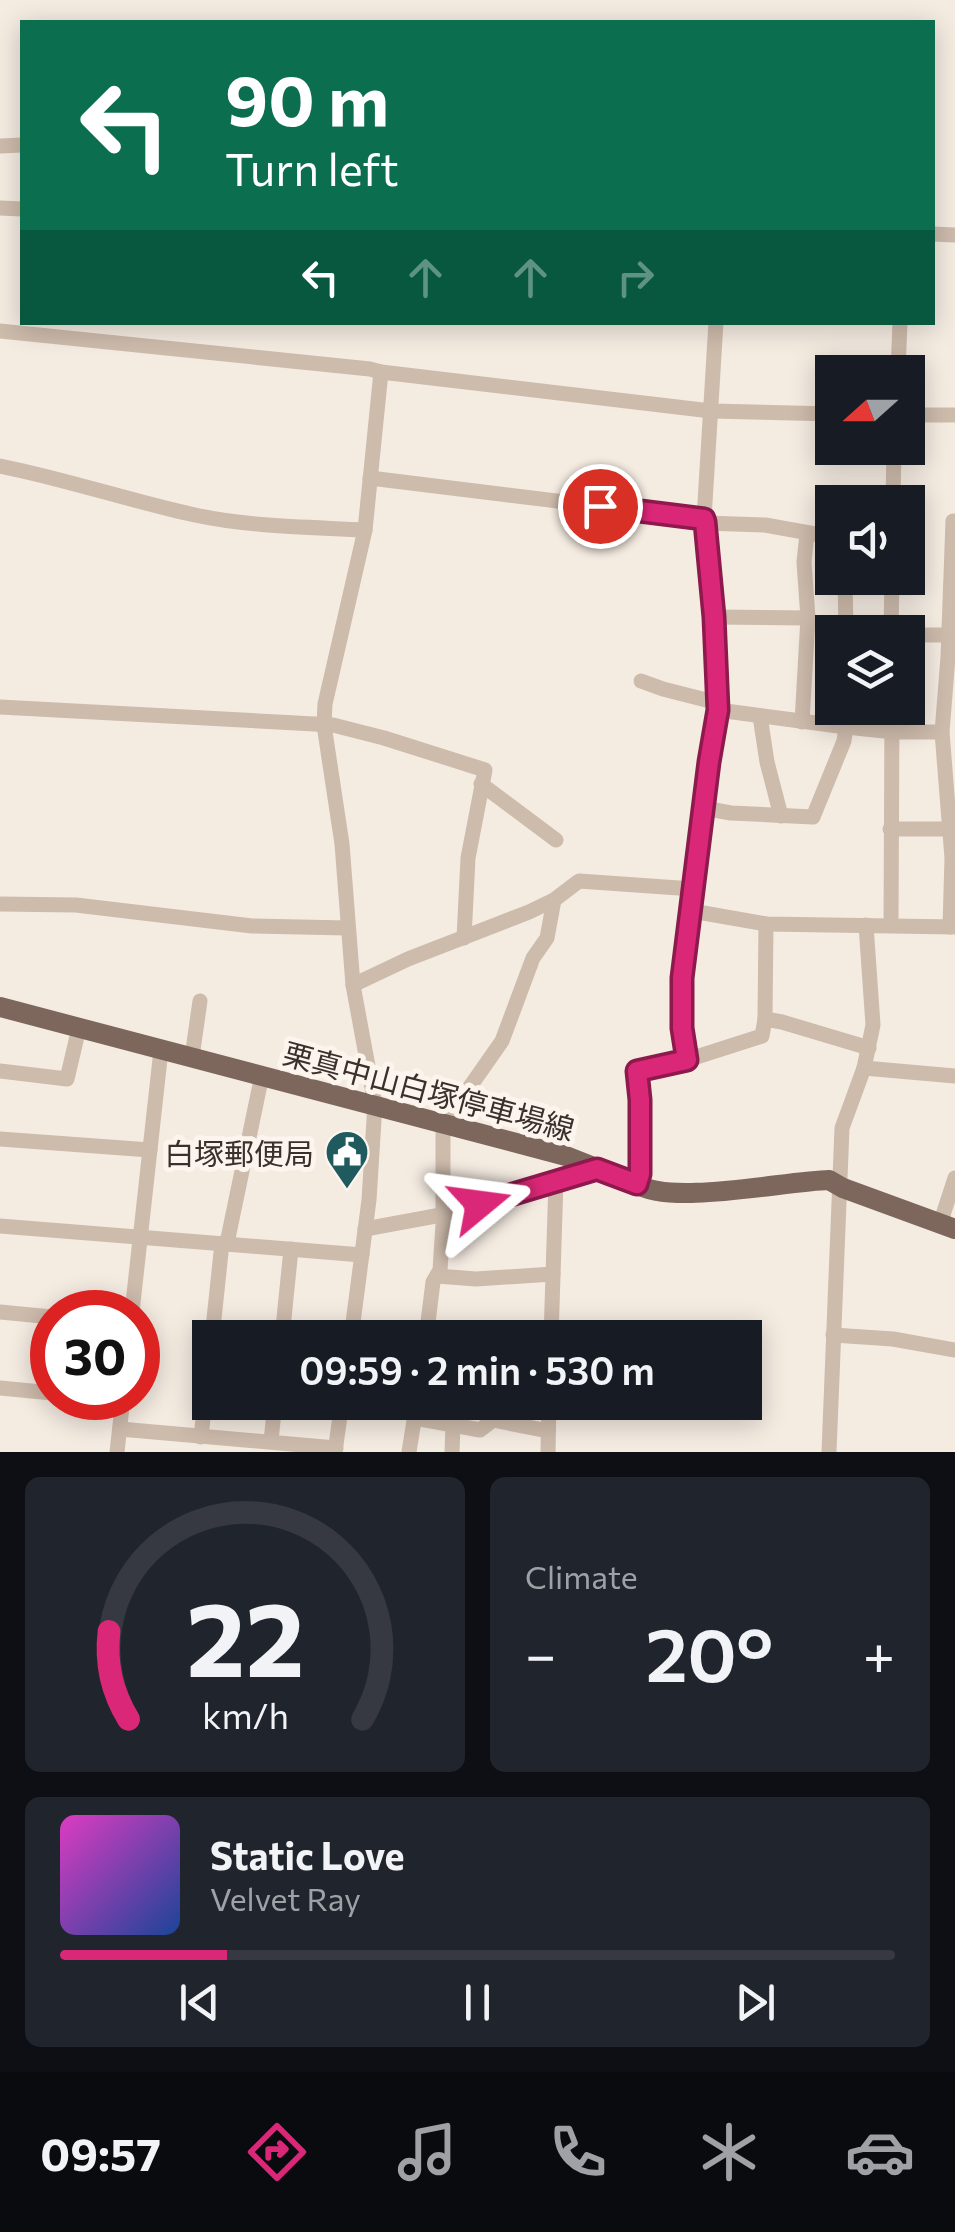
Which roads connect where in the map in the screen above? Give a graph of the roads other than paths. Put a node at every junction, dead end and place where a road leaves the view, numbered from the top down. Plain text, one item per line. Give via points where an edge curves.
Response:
1 (716, 325) edge
2 (900, 325) edge
3 (0, 331) edge
4 (899, 355) edge
5 (381, 372) junction
6 (711, 411) junction
7 (815, 414) edge
8 (925, 415) edge
9 (955, 416) edge
10 (0, 466) edge
11 (370, 478) junction
12 (704, 521) junction
13 (954, 522) edge
14 (366, 530) junction
15 (807, 534) junction
16 (815, 535) edge
17 (714, 617) junction
18 (808, 618) junction
19 (925, 635) edge
20 (948, 635) junction
21 (641, 680) dead end
22 (0, 707) edge
23 (718, 707) junction
24 (760, 716) junction
25 (802, 722) junction
26 (324, 725) junction
27 (846, 725) edge
28 (892, 725) edge
29 (846, 728) junction
30 (892, 730) junction
31 (942, 732) junction
32 (481, 784) junction
33 (703, 808) junction
34 (781, 816) junction
35 (890, 829) junction
36 (951, 829) junction
37 (556, 840) dead end
38 (693, 889) junction
39 (554, 900) junction
40 (0, 904) edge
41 (692, 911) junction
42 (766, 924) junction
43 (866, 925) junction
44 (891, 925) junction
45 (952, 927) edge
46 (348, 928) junction
47 (464, 938) junction
48 (352, 985) junction
49 (200, 1002) dead end
50 (0, 1007) edge
51 (765, 1019) junction
52 (79, 1028) junction
53 (868, 1048) junction
54 (162, 1050) junction
55 (192, 1057) junction
56 (687, 1060) junction
57 (864, 1068) junction
58 (0, 1071) edge
59 (262, 1075) junction
60 (955, 1076) edge
61 (374, 1104) junction
62 (446, 1123) junction
63 (0, 1139) edge
64 (150, 1150) junction
65 (597, 1169) junction
66 (955, 1178) edge
67 (556, 1181) junction
68 (637, 1184) junction
69 (839, 1186) junction
70 (442, 1215) junction
71 (0, 1226) edge
72 (947, 1226) edge
73 (365, 1229) junction
74 (140, 1238) junction
75 (224, 1243) junction
76 (291, 1249) junction
77 (362, 1255) junction
78 (553, 1274) junction
79 (437, 1276) junction
80 (134, 1290) edge
81 (0, 1312) edge
82 (30, 1315) edge
83 (214, 1320) edge
84 (284, 1320) edge
85 (353, 1320) edge
86 (428, 1320) edge
87 (552, 1320) edge
88 (834, 1335) junction
89 (955, 1350) edge
90 (0, 1388) edge
91 (30, 1391) edge
92 (121, 1420) edge
93 (203, 1420) edge
94 (273, 1420) edge
95 (339, 1420) edge
96 (415, 1420) edge
97 (441, 1420) edge
98 (548, 1420) edge
99 (453, 1425) junction
100 (120, 1429) junction
101 (548, 1431) junction
102 (201, 1436) junction
103 (271, 1441) junction
104 (335, 1450) edge
105 (117, 1452) edge
106 (410, 1452) edge
107 (452, 1452) edge
108 (548, 1452) edge
109 (830, 1452) edge

1 - 6 street
2 - 4 street
3 - 5 street
5 - 6 street
5 - 11 street
6 - 7 street
6 - 12 street
8 - 9 street
10 - 14 street via 197,516
11 - 12 street
11 - 14 street
12 - 15 street
12 - 17 street
13 - 20 street
14 - 26 street
15 - 16 street
15 - 18 street
17 - 18 street
17 - 23 street
18 - 25 street
19 - 20 street
20 - 31 street
21 - 23 street
22 - 26 street
23 - 24 street
23 - 33 street
24 - 25 street
24 - 34 street
25 - 29 street
26 - 32 street via 485,770
26 - 46 street
27 - 29 street
28 - 30 street
29 - 30 street
29 - 34 street via 813,817
30 - 31 street
30 - 35 street
31 - 36 street
32 - 37 street
32 - 47 street
33 - 34 street
33 - 38 street
35 - 36 street
35 - 44 street
36 - 45 street
38 - 39 street via 579,881
38 - 41 street
39 - 47 street
39 - 62 street via 547,938 502,1041
40 - 46 street
41 - 42 street
41 - 56 street via 681,1005
42 - 43 street
42 - 51 street
43 - 44 street
43 - 53 street via 873,1025
44 - 45 street
46 - 48 street
47 - 48 street
48 - 61 street
49 - 55 street
50 - 52 main road, 栗真中山白塚停車場線
51 - 53 street
51 - 56 street via 762,1036
52 - 54 main road, 栗真中山白塚停車場線
52 - 58 street via 67,1080
53 - 57 street
54 - 55 main road, 栗真中山白塚停車場線
54 - 64 street
55 - 59 main road, 栗真中山白塚停車場線
56 - 68 street via 637,1071
57 - 60 street
57 - 69 street via 842,1128
59 - 61 main road, 栗真中山白塚停車場線
59 - 75 street
61 - 62 main road, 栗真中山白塚停車場線
61 - 73 street
62 - 65 main road, 栗真中山白塚停車場線
62 - 70 street
63 - 64 street
64 - 74 street
65 - 67 street
65 - 68 main road, 栗真中山白塚停車場線
66 - 72 street
67 - 70 street
67 - 78 street
68 - 69 main road, 栗真中山白塚停車場線 via 661,1193 829,1180
69 - 72 main road, 栗真中山白塚停車場線
69 - 88 street
70 - 73 street
70 - 79 street
71 - 74 street
73 - 77 street
74 - 75 street
74 - 80 street
75 - 76 street
75 - 83 street
76 - 77 street
76 - 84 street
77 - 85 street
78 - 79 street
78 - 87 street
79 - 86 street
81 - 82 street
88 - 89 street
88 - 109 street
90 - 91 street
92 - 100 street
93 - 102 street
94 - 103 street
95 - 104 street
96 - 106 street
97 - 99 street
98 - 101 street
99 - 101 street via 480,1430 493,1420
99 - 107 street
100 - 102 street
100 - 105 street
101 - 108 street
102 - 103 street
103 - 104 street

